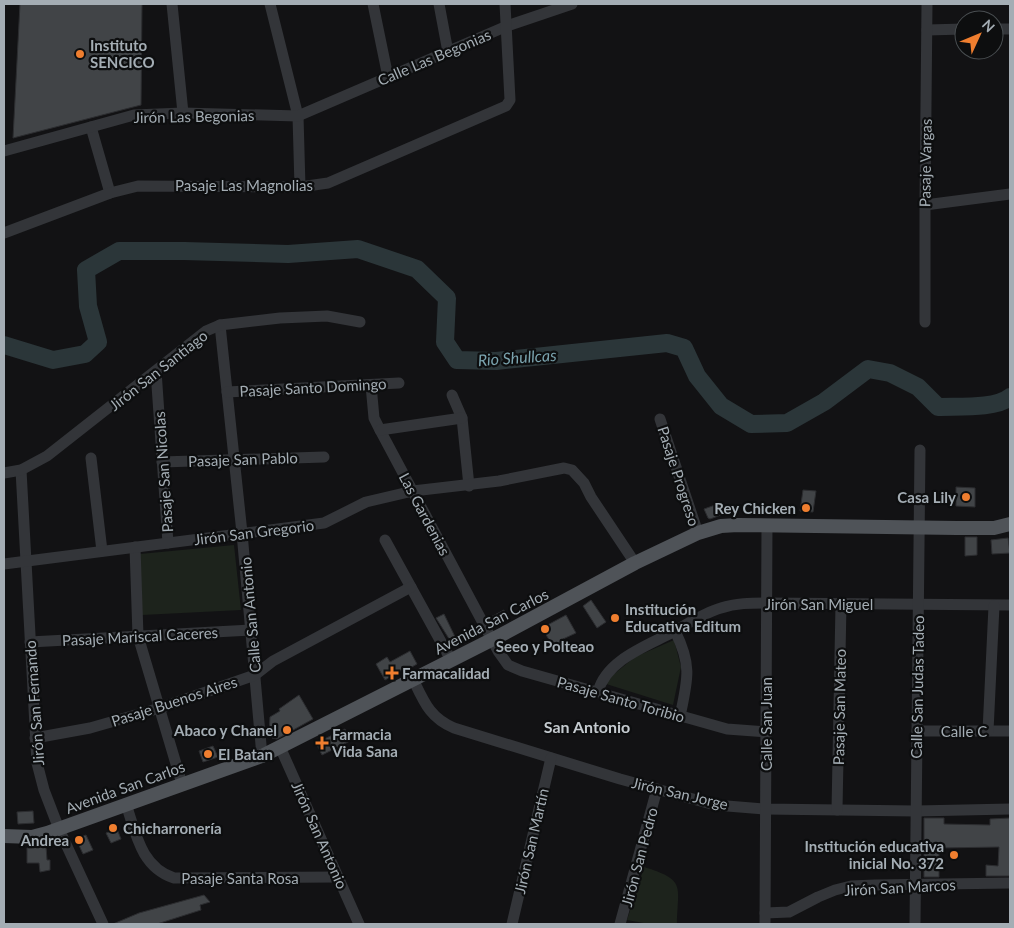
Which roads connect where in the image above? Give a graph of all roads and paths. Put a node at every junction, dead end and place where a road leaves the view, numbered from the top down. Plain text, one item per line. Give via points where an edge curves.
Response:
1 (172, 4) edge
2 (270, 4) edge
3 (373, 4) edge
4 (438, 4) edge
5 (505, 4) edge
6 (572, 4) edge
7 (927, 4) edge
8 (507, 26) junction
9 (954, 29) edge
10 (927, 30) junction
11 (448, 52) junction
12 (388, 77) junction
13 (184, 113) junction
14 (298, 116) junction
15 (91, 127) junction
16 (4, 151) edge
17 (300, 187) junction
18 (110, 193) junction
19 (1010, 194) edge
20 (925, 205) junction
21 (4, 232) edge
22 (360, 322) dead end
23 (926, 322) dead end
24 (220, 325) junction
25 (156, 371) junction
26 (399, 383) dead end
27 (372, 385) junction
28 (227, 392) junction
29 (452, 394) dead end
30 (462, 418) junction
31 (660, 419) dead end
32 (380, 430) junction
33 (920, 450) dead end
34 (324, 457) dead end
35 (91, 458) dead end
36 (234, 460) junction
37 (162, 462) junction
38 (21, 470) junction
39 (4, 473) edge
40 (469, 486) junction
41 (413, 491) junction
42 (1010, 524) edge
43 (767, 525) junction
44 (919, 527) junction
45 (242, 533) junction
46 (698, 533) junction
47 (385, 540) dead end
48 (168, 543) junction
49 (135, 547) junction
50 (102, 551) junction
51 (26, 561) junction
52 (635, 563) junction
53 (4, 564) edge
54 (411, 587) junction
55 (766, 603) junction
56 (841, 604) junction
57 (918, 604) junction
58 (1010, 605) edge
59 (994, 606) junction
60 (251, 630) junction
61 (674, 631) junction
62 (138, 636) junction
63 (492, 639) junction
64 (30, 642) junction
65 (450, 660) junction
66 (255, 675) junction
67 (413, 679) junction
68 (598, 692) junction
69 (160, 708) junction
70 (680, 716) junction
71 (917, 731) junction
72 (988, 731) junction
73 (1010, 731) edge
74 (766, 732) junction
75 (35, 738) junction
76 (280, 747) junction
77 (262, 756) junction
78 (551, 758) junction
79 (182, 784) junction
80 (657, 789) junction
81 (126, 804) junction
82 (765, 809) junction
83 (1010, 809) edge
84 (837, 810) junction
85 (916, 811) junction
86 (59, 828) junction
87 (4, 836) edge
88 (338, 877) junction
89 (1010, 883) edge
90 (915, 884) junction
91 (765, 919) edge
92 (103, 924) edge
93 (359, 924) edge
94 (512, 924) edge
95 (620, 924) edge
96 (915, 924) edge

1 - 13 street
2 - 14 street
3 - 12 street
4 - 11 street
5 - 8 street
6 - 8 street, Calle Las Begonias
7 - 10 street, Pasaje Vargas
8 - 11 street, Calle Las Begonias
8 - 17 street, Pasaje Las Magnolias via 510,100 506,106 328,183
9 - 10 street
10 - 20 street, Pasaje Vargas
11 - 12 street, Calle Las Begonias
12 - 14 street, Calle Las Begonias
13 - 14 street, Jirón Las Begonias
13 - 15 street, Jirón Las Begonias via 134,115
14 - 17 street
15 - 16 street, Jirón Las Begonias
15 - 18 street
17 - 18 street, Pasaje Las Magnolias via 156,185
18 - 21 street, Pasaje Las Magnolias
19 - 20 street
20 - 23 street, Pasaje Vargas
22 - 24 street, Jirón San Santiago via 328,316
24 - 25 street, Jirón San Santiago via 206,331
24 - 28 street, Calle San Antonio
25 - 37 street, Pasaje San Nicolas
25 - 38 street, Jirón San Santiago via 47,456
26 - 27 street, Pasaje Santo Domingo
27 - 28 street, Pasaje Santo Domingo
27 - 32 street, Las Gardenias via 374,418
28 - 36 street, Calle San Antonio
29 - 30 street
30 - 32 street
30 - 40 street
31 - 46 street, Pasaje Progreso
32 - 41 street, Las Gardenias
33 - 44 street, Calle San Judas Tadeo
34 - 36 street, Pasaje San Pablo
35 - 50 street
36 - 37 street, Pasaje San Pablo
36 - 45 street, Calle San Antonio
37 - 48 street, Pasaje San Nicolas
38 - 39 street, Jirón San Santiago
38 - 51 street, Jirón San Fernando
40 - 41 street, Jirón San Gregorio
40 - 52 street, Jirón San Gregorio via 564,468 572,470
41 - 45 street, Jirón San Gregorio via 366,502 324,523
41 - 63 street, Las Gardenias
42 - 44 main road, Avenida San Carlos via 994,528
43 - 44 main road, Avenida San Carlos
43 - 46 main road, Avenida San Carlos via 721,526
43 - 55 street, Calle San Juan
44 - 57 street, Calle San Judas Tadeo
45 - 48 street, Jirón San Gregorio
45 - 60 street, Calle San Antonio
46 - 52 main road, Avenida San Carlos
47 - 54 street
48 - 49 street, Jirón San Gregorio
49 - 50 street, Jirón San Gregorio
49 - 62 street
50 - 51 street, Jirón San Gregorio
51 - 53 street, Jirón San Gregorio
51 - 64 street, Jirón San Fernando
52 - 63 main road, Avenida San Carlos
54 - 65 street
54 - 66 street, Pasaje Buenos Aires via 273,661
55 - 56 street, Jirón San Miguel
55 - 61 street, Jirón San Miguel via 718,609
55 - 74 street, Calle San Juan
56 - 57 street, Jirón San Miguel
56 - 84 street, Pasaje San Mateo
57 - 59 street, Jirón San Miguel
57 - 71 street, Calle San Judas Tadeo
58 - 59 street, Jirón San Miguel
59 - 72 street
60 - 62 street, Pasaje Mariscal Caceres
60 - 66 street, Calle San Antonio
61 - 68 street, Jirón San Miguel via 618,664 602,680
61 - 70 street via 688,668
62 - 64 street, Pasaje Mariscal Caceres
62 - 69 street
63 - 65 main road, Avenida San Carlos
63 - 68 street, Pasaje Santo Toribio via 508,665
64 - 75 street, Jirón San Fernando
65 - 67 main road, Avenida San Carlos
66 - 69 street, Pasaje Buenos Aires
66 - 77 street, Calle San Antonio
67 - 76 main road, Avenida San Carlos
67 - 78 street, Jirón San Jorge via 430,712 438,720
68 - 70 street, Pasaje Santo Toribio
69 - 75 street, Pasaje Buenos Aires via 90,728
69 - 79 street
70 - 74 street, Pasaje Santo Toribio via 727,729
71 - 72 street, Calle C
71 - 85 street, Calle San Judas Tadeo
72 - 73 street, Calle C
74 - 82 street, Calle San Juan
75 - 86 street, Jirón San Fernando via 36,763
76 - 77 main road, Avenida San Carlos
76 - 88 street, Jirón San Antonio
77 - 79 main road, Avenida San Carlos
78 - 80 street, Jirón San Jorge
78 - 94 street, Jirón San Martín
79 - 81 main road, Avenida San Carlos
80 - 82 street, Jirón San Jorge via 714,804
80 - 95 street, Jirón San Pedro
81 - 86 main road, Avenida San Carlos
81 - 88 street, Pasaje Santa Rosa via 144,854 158,870 174,878
82 - 84 street, Jirón San Jorge
82 - 91 street, Calle San Juan
83 - 85 street, Jirón San Jorge
84 - 85 street, Jirón San Jorge
85 - 90 street, Calle San Judas Tadeo
86 - 87 main road, Avenida San Carlos via 32,837
86 - 92 street, Jirón San Fernando
88 - 93 street, Jirón San Antonio
89 - 90 street, Jirón San Marcos
90 - 91 street, Jirón San Marcos via 851,886
90 - 96 street, Calle San Judas Tadeo

